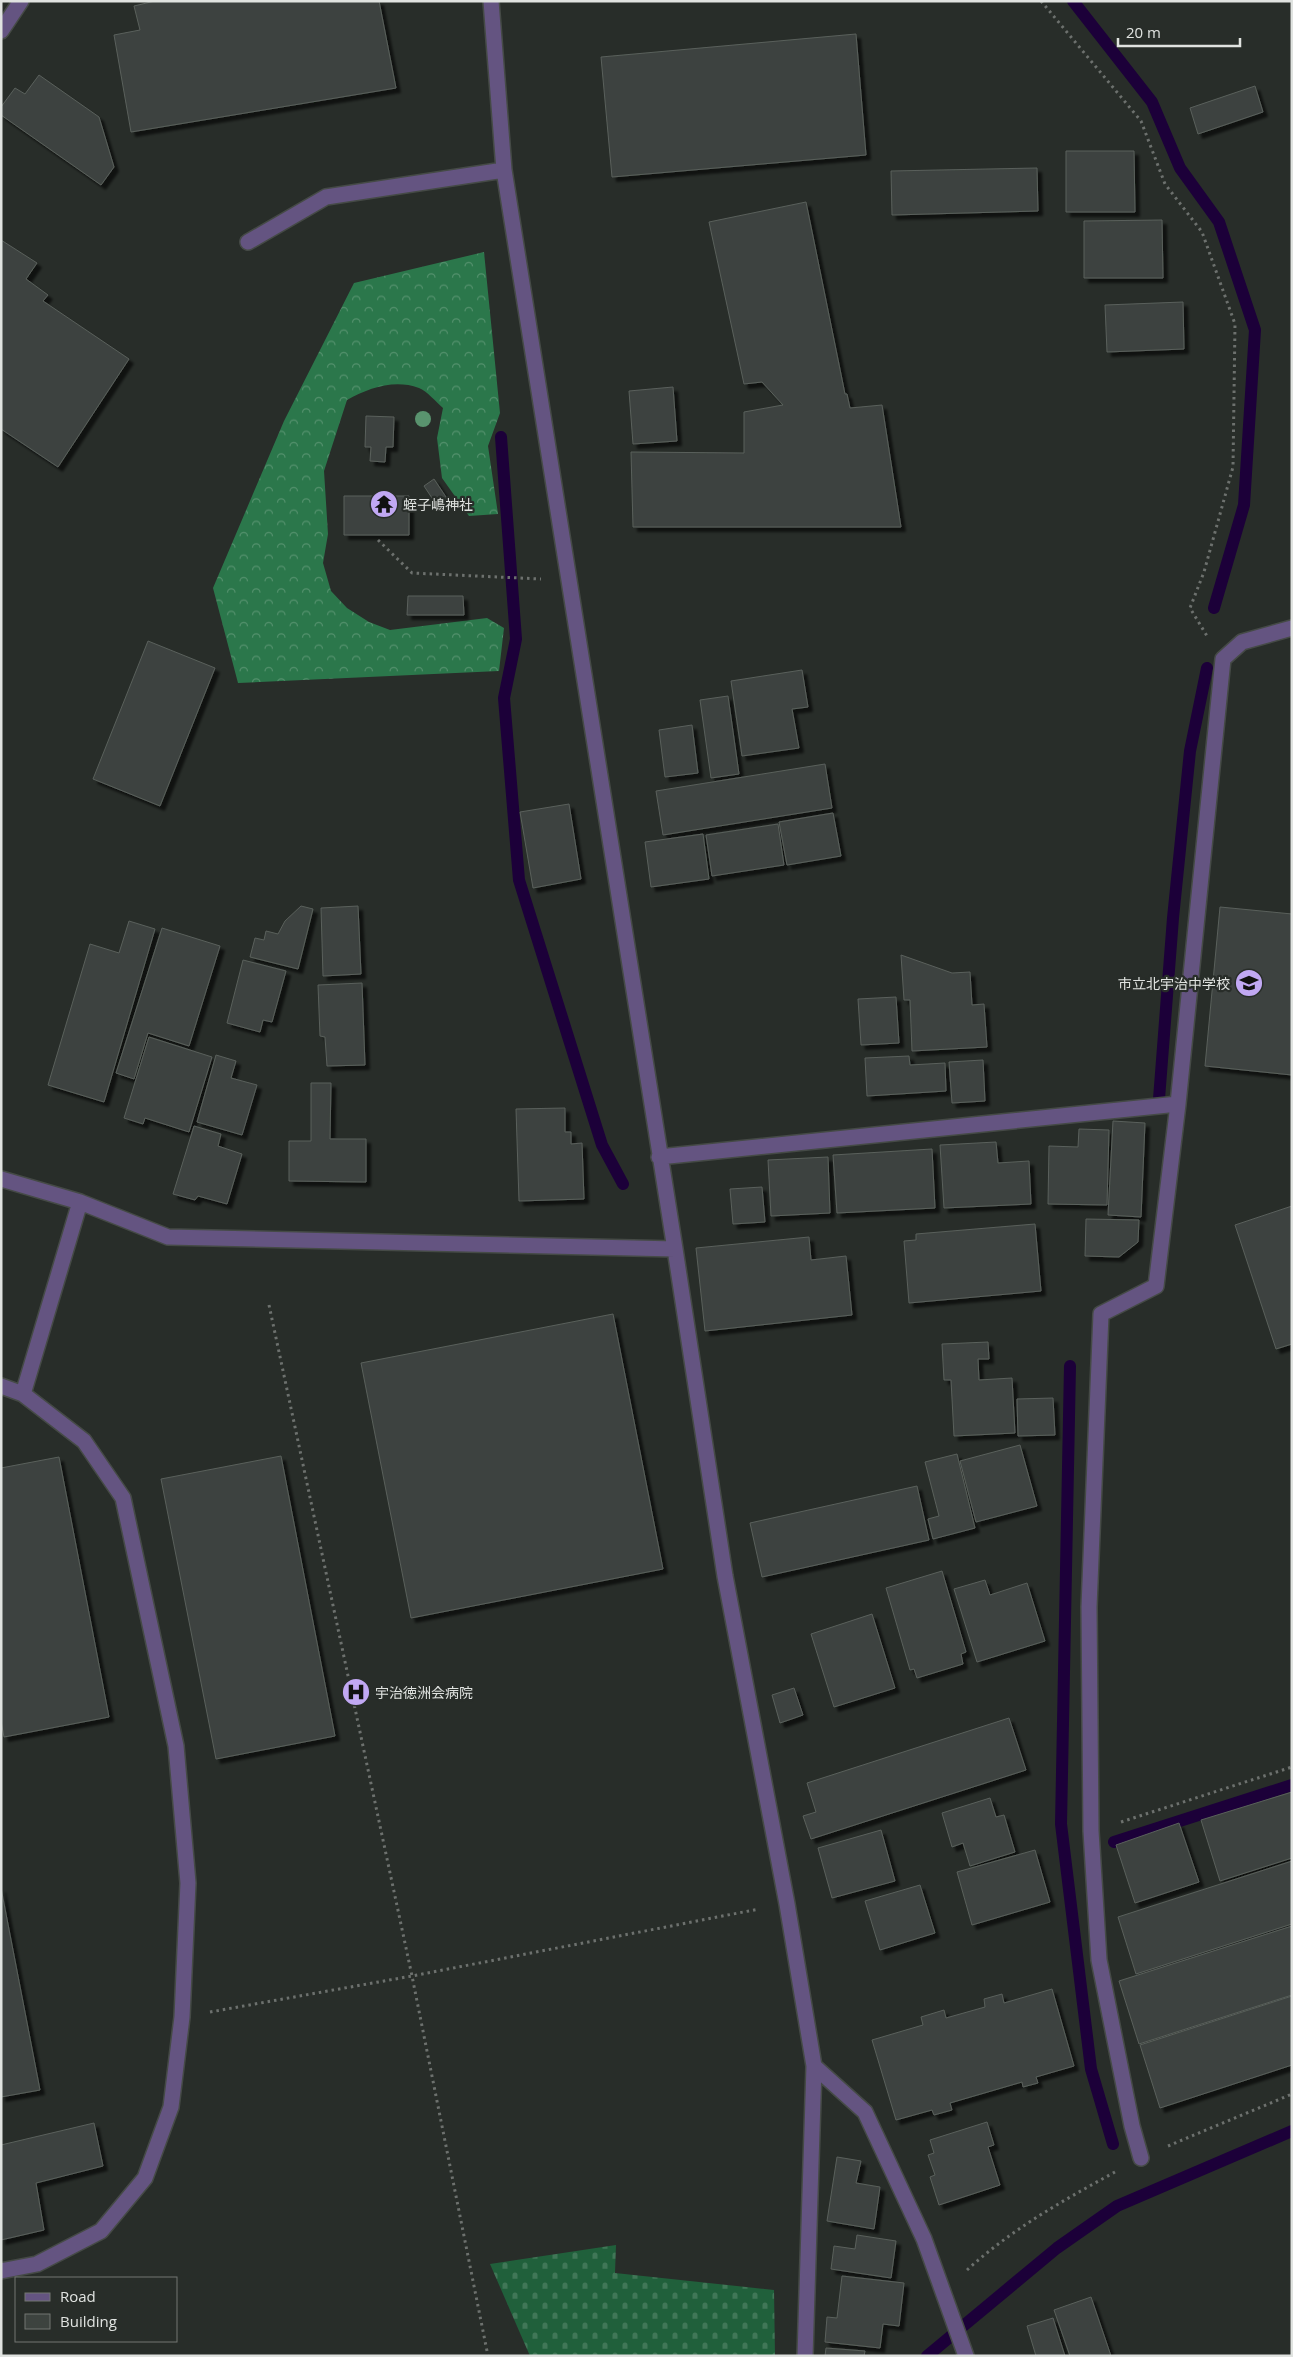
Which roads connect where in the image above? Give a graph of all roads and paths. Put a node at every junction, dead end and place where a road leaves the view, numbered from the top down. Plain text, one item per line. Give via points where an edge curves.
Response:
1 (21, 1) edge
2 (491, 1) edge
3 (1041, 1) edge
4 (1, 31) edge
5 (504, 170) junction
6 (248, 242) dead end
7 (378, 540) dead end
8 (522, 579) dead end
9 (1292, 628) edge
10 (1223, 659) junction
11 (1178, 1104) junction
12 (660, 1157) junction
13 (1, 1179) edge
14 (80, 1202) junction
15 (675, 1249) junction
16 (269, 1305) dead end
17 (1, 1386) edge
18 (23, 1394) junction
19 (1292, 1767) edge
20 (1091, 1831) junction
21 (787, 1904) junction
22 (412, 1976) junction
23 (182, 2017) junction
24 (814, 2066) junction
25 (1292, 2094) edge
26 (1141, 2158) junction
27 (1, 2271) edge
28 (945, 2294) junction
29 (964, 2351) edge
30 (488, 2356) edge
31 (805, 2356) edge

1 - 4 street
2 - 5 street
3 - 10 path via 1141,121 1165,184 1202,232 1236,324 1233,467 1204,572 1190,608
5 - 6 street via 326,198
5 - 12 street
7 - 8 path via 412,573
9 - 10 street via 1242,642
10 - 11 street
11 - 12 street
11 - 20 street via 1156,1286 1101,1314 1089,1606
12 - 15 street
13 - 14 street
14 - 15 street via 168,1237
14 - 18 street
15 - 21 street via 725,1576
16 - 22 path
17 - 18 street
18 - 23 street via 84,1442 123,1498 176,1746 188,1883
19 - 20 path
20 - 26 street via 1099,1960
21 - 22 path
21 - 24 street
22 - 23 path
22 - 30 path
23 - 27 street via 171,2107 145,2178 102,2230 37,2264
24 - 28 street via 865,2112 924,2239
24 - 31 street
25 - 26 path
26 - 28 path via 1048,2209 993,2246
28 - 29 street

